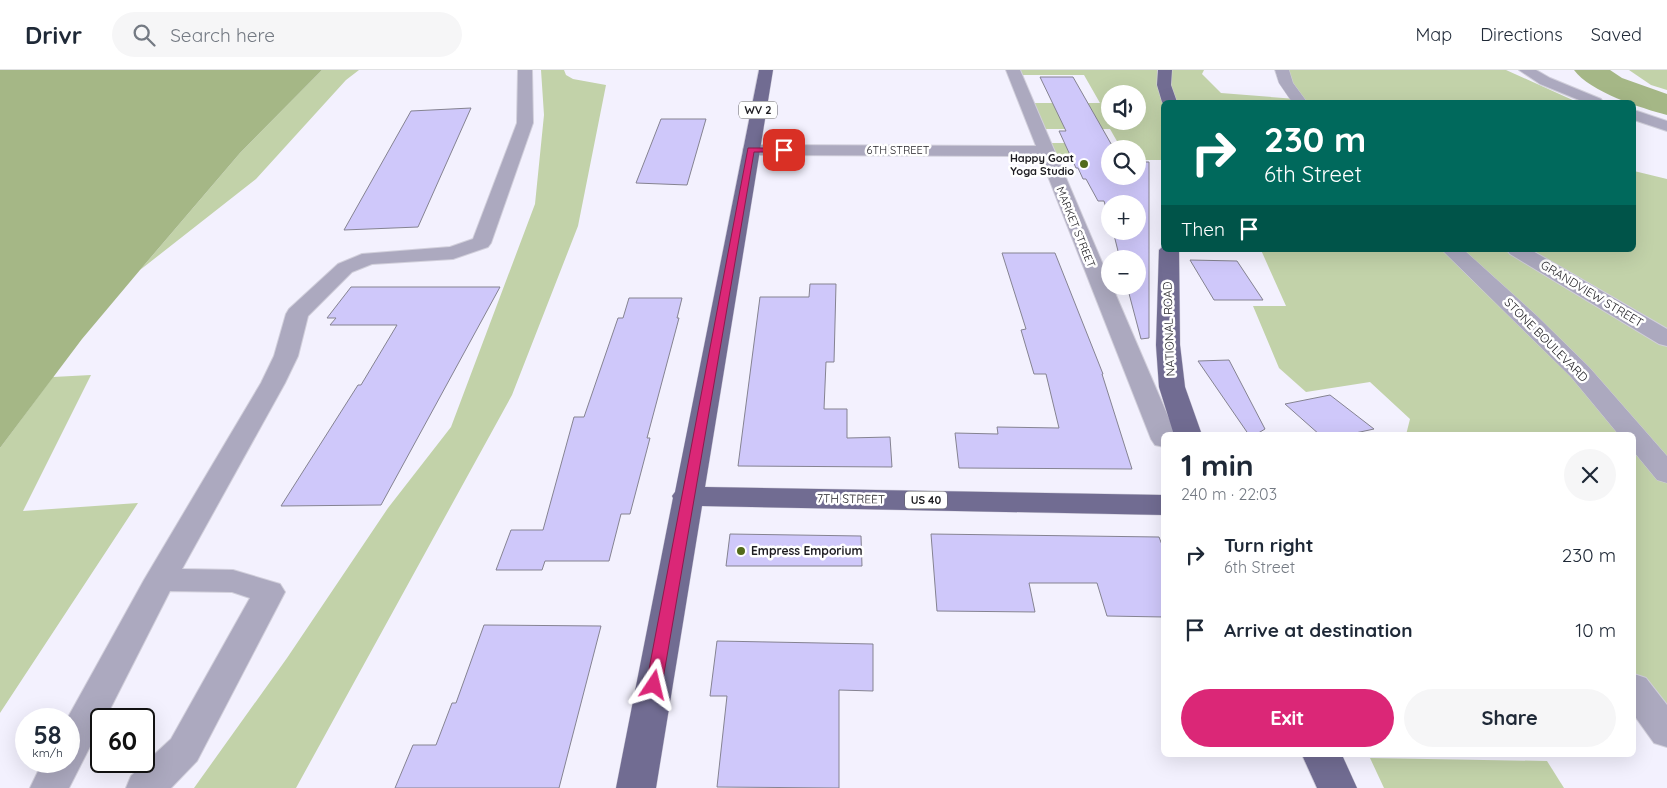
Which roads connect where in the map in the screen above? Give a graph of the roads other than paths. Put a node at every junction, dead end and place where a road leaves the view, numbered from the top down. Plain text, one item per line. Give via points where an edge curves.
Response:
1 (525, 70) edge
2 (766, 70) edge
3 (1014, 70) edge
4 (1165, 70) edge
5 (1282, 70) edge
6 (1526, 70) edge
7 (1169, 100) edge
8 (1299, 100) edge
9 (1591, 100) edge
10 (1636, 116) edge
11 (1667, 126) edge
12 (751, 150) junction
13 (1046, 151) junction
14 (1168, 252) edge
15 (1454, 252) edge
16 (1520, 252) edge
17 (1667, 339) edge
18 (1161, 432) edge
19 (1187, 432) edge
20 (1631, 432) edge
21 (1636, 437) edge
22 (1667, 474) edge
23 (687, 496) junction
24 (1161, 505) edge
25 (160, 580) junction
26 (1636, 691) edge
27 (80, 730) edge
28 (1667, 732) edge
29 (1323, 757) edge
30 (57, 773) edge
31 (49, 788) edge
32 (145, 788) edge
33 (636, 788) edge
34 (1337, 788) edge

1 - 25 street via 525,123 481,243 453,253 369,258 345,268 297,314 286,356 273,383
2 - 12 main road, WV 2
3 - 13 street, MARKET STREET
4 - 7 main road via 1164,85
5 - 8 street via 1286,83
6 - 9 street
10 - 11 street
12 - 13 street, 6TH STREET
12 - 23 main road, WV 2
13 - 18 street, MARKET STREET
14 - 19 main road, NATIONAL ROAD via 1168,345 1172,387
15 - 20 street, STONE BOULEVARD via 1580,372
16 - 17 street, GRANDVIEW STREET
21 - 22 street, STONE BOULEVARD
23 - 24 main road, 7TH STREET / US 40
23 - 33 main road
25 - 27 street
25 - 32 street via 233,581 269,592 184,750
26 - 28 street
29 - 34 main road
30 - 31 street

